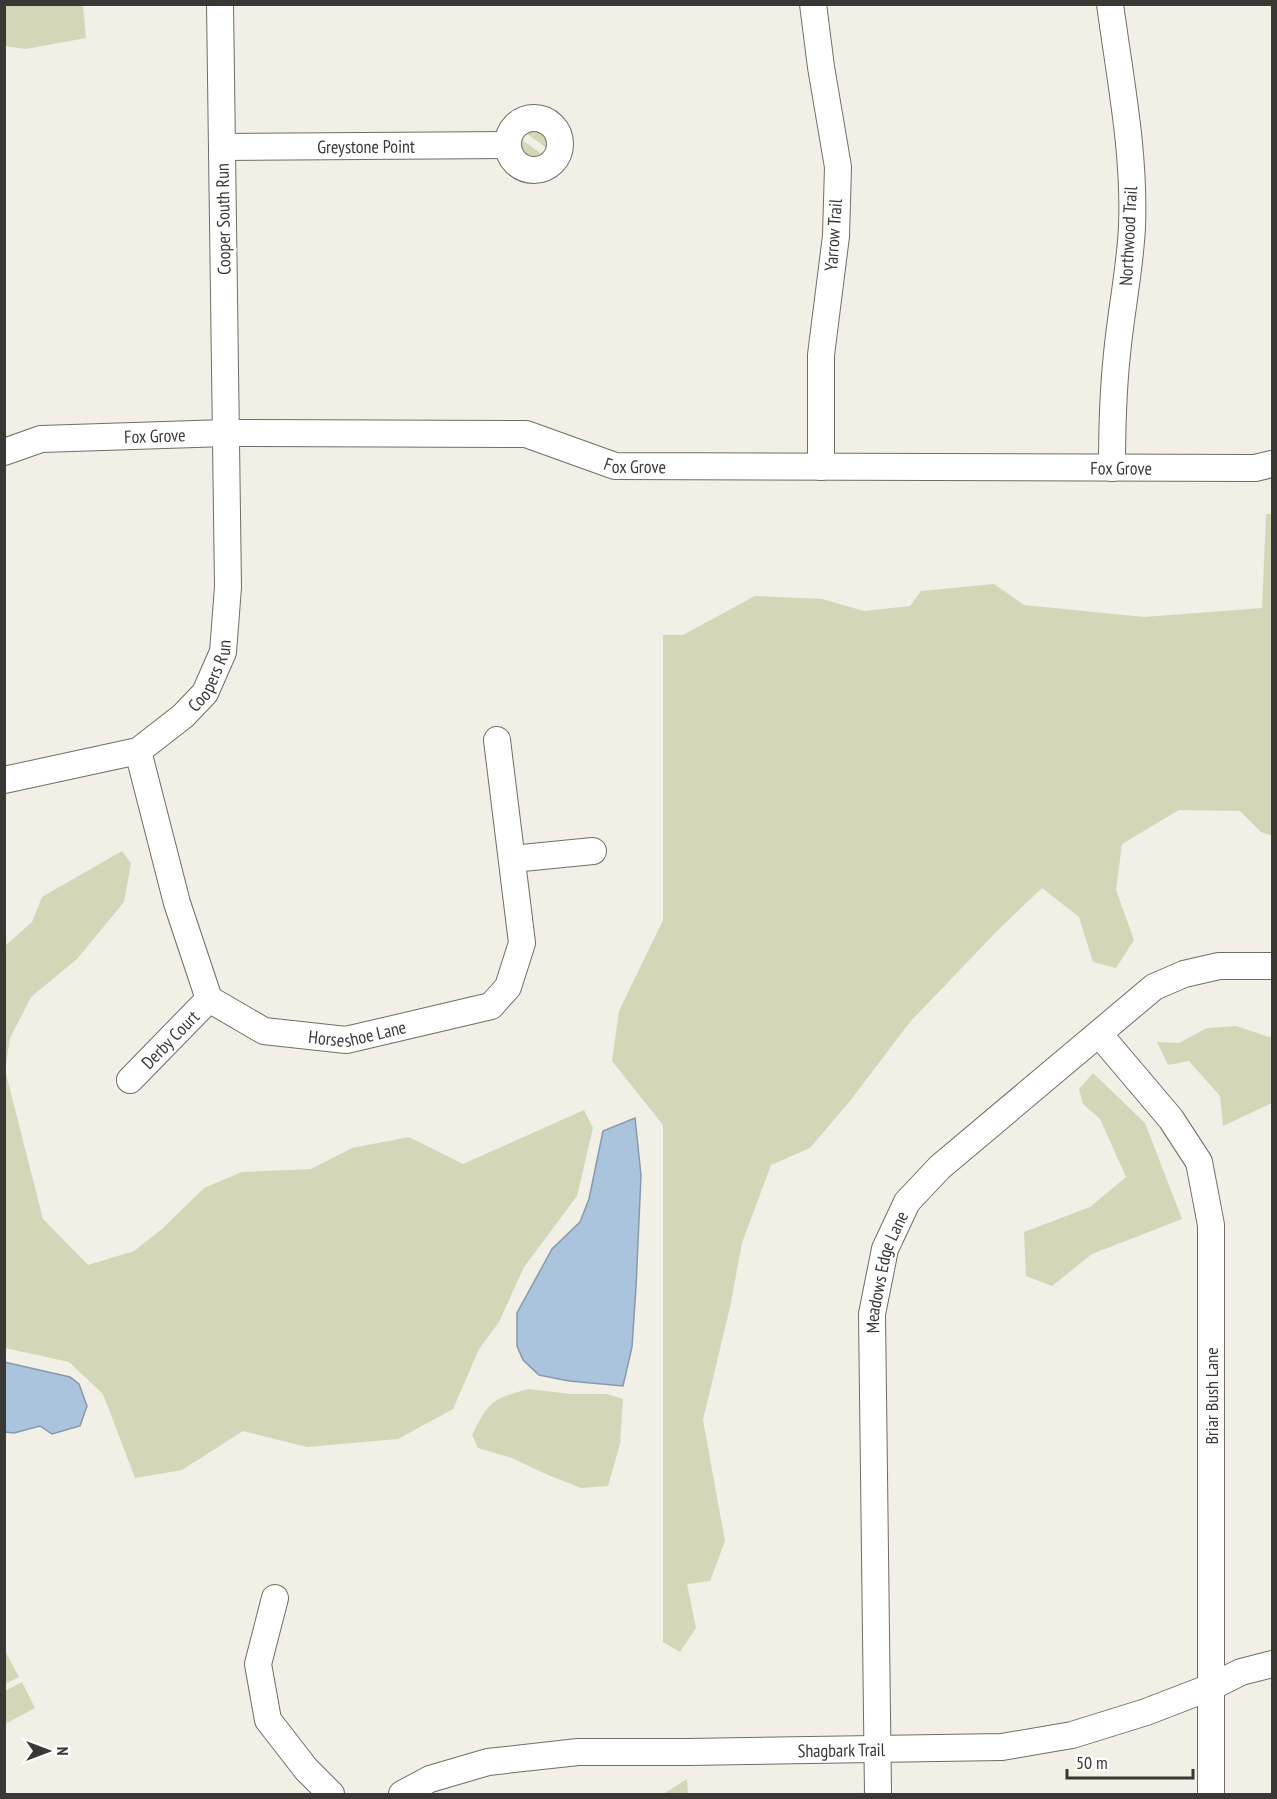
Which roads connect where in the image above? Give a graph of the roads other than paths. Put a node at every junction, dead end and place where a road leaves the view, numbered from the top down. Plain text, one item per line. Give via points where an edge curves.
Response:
1 (220, 4) edge
2 (813, 4) edge
3 (1110, 4) edge
4 (508, 145) dead end
5 (222, 147) junction
6 (226, 433) junction
7 (4, 452) edge
8 (1272, 464) edge
9 (821, 467) junction
10 (1112, 468) junction
11 (497, 740) dead end
12 (138, 751) junction
13 (4, 780) edge
14 (593, 852) dead end
15 (512, 859) junction
16 (1272, 966) edge
17 (209, 999) junction
18 (1099, 1034) junction
19 (130, 1080) dead end
20 (275, 1598) dead end
21 (1272, 1664) edge
22 (1211, 1687) junction
23 (878, 1750) junction
24 (331, 1794) edge
25 (402, 1794) edge
26 (878, 1794) edge
27 (1211, 1794) edge

1 - 5 street, Cooper South Run
2 - 9 street, Yarrow Trail via 838,167 836,236 821,355
3 - 10 street, Northwood Trail via 1126,108 1132,189 1129,261 1116,355
4 - 5 street, Greystone Point
5 - 6 street, Cooper South Run
6 - 7 street, Fox Grove via 41,440
6 - 9 street, Fox Grove via 526,434 615,466
6 - 12 street, Coopers Run via 228,587 223,652 205,693
8 - 10 street, Fox Grove via 1255,468
9 - 10 street, Fox Grove
11 - 15 street, Horseshoe Lane
12 - 13 street, Coopers Run
12 - 17 street via 177,903
14 - 15 street
15 - 17 street, Horseshoe Lane via 522,943 508,987 491,1006 346,1040 264,1031
16 - 18 street, Meadows Edge Lane via 1219,966 1184,974 1154,987
17 - 19 street, Derby Court
18 - 22 street, Briar Bush Lane via 1172,1119 1199,1162 1211,1224
18 - 23 street, Meadows Edge Lane via 940,1167 907,1202 885,1249 872,1314
20 - 24 street via 258,1664 268,1720
21 - 22 street, Shagbark Trail via 1241,1672
22 - 23 street, Shagbark Trail via 1072,1735 1002,1747
22 - 27 street, Briar Bush Lane
23 - 25 street, Shagbark Trail via 578,1752 488,1762 430,1779
23 - 26 street, Meadows Edge Lane

